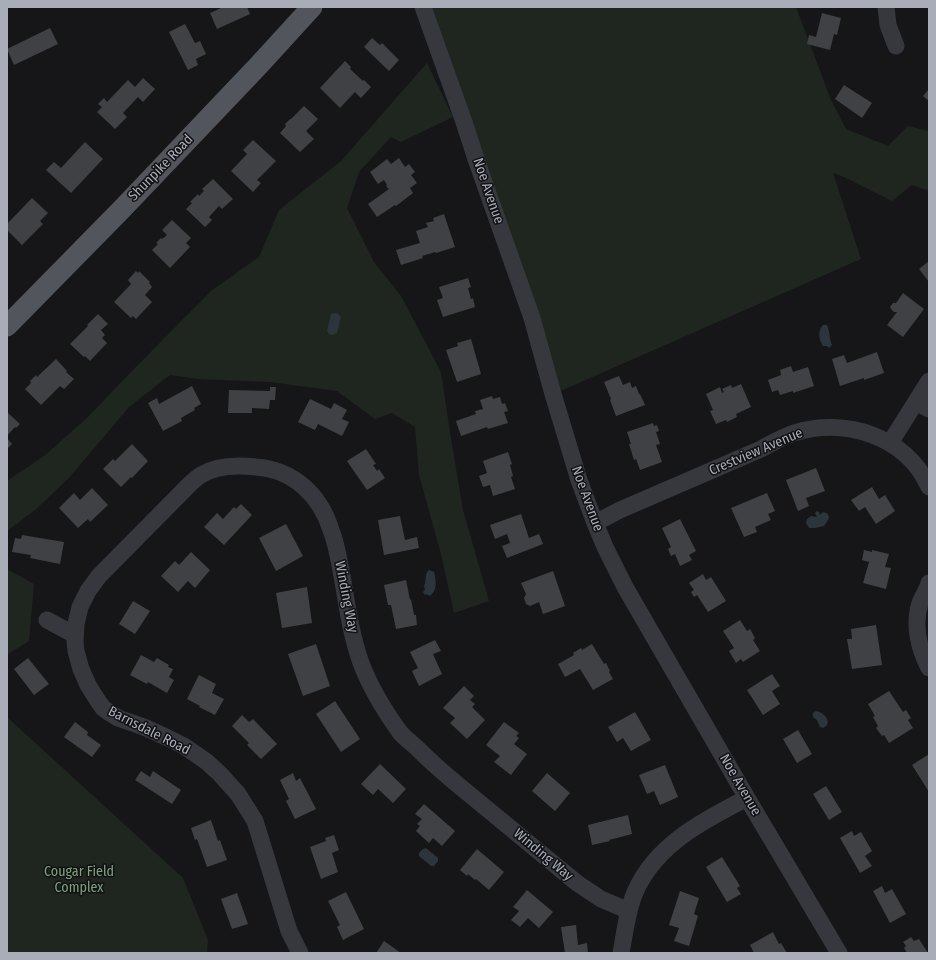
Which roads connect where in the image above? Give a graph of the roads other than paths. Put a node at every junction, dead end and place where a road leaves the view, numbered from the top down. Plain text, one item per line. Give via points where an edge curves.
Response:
1 (312, 7) edge
2 (422, 7) edge
3 (886, 7) edge
4 (896, 46) dead end
5 (7, 326) edge
6 (929, 381) edge
7 (922, 406) edge
8 (890, 443) junction
9 (929, 487) edge
10 (595, 523) junction
11 (929, 583) edge
12 (47, 620) dead end
13 (75, 635) junction
14 (929, 668) edge
15 (747, 798) junction
16 (629, 911) junction
17 (300, 953) edge
18 (621, 953) edge
19 (839, 953) edge

1 - 5 main road, Shunpike Road via 254,71
2 - 10 street, Noe Avenue via 532,318 574,466
3 - 4 street via 888,25
6 - 7 street
7 - 8 street
8 - 9 street, Crestview Avenue via 916,467
8 - 10 street, Crestview Avenue via 865,432 847,428 811,429 794,433
10 - 15 street, Noe Avenue via 625,587
11 - 14 street via 921,602 917,629
12 - 13 street
13 - 16 street, Winding Way via 80,607 98,576 201,475 226,466 244,465 280,472 310,492 325,514 332,531 353,637 361,663 385,711 401,733 437,767 577,884 601,899
13 - 17 street, Barnsdale Road via 81,669 103,708 118,718 184,746 216,770 238,794 255,820 289,931
15 - 16 street via 711,816 668,848 644,875
15 - 19 street, Noe Avenue
16 - 18 street

